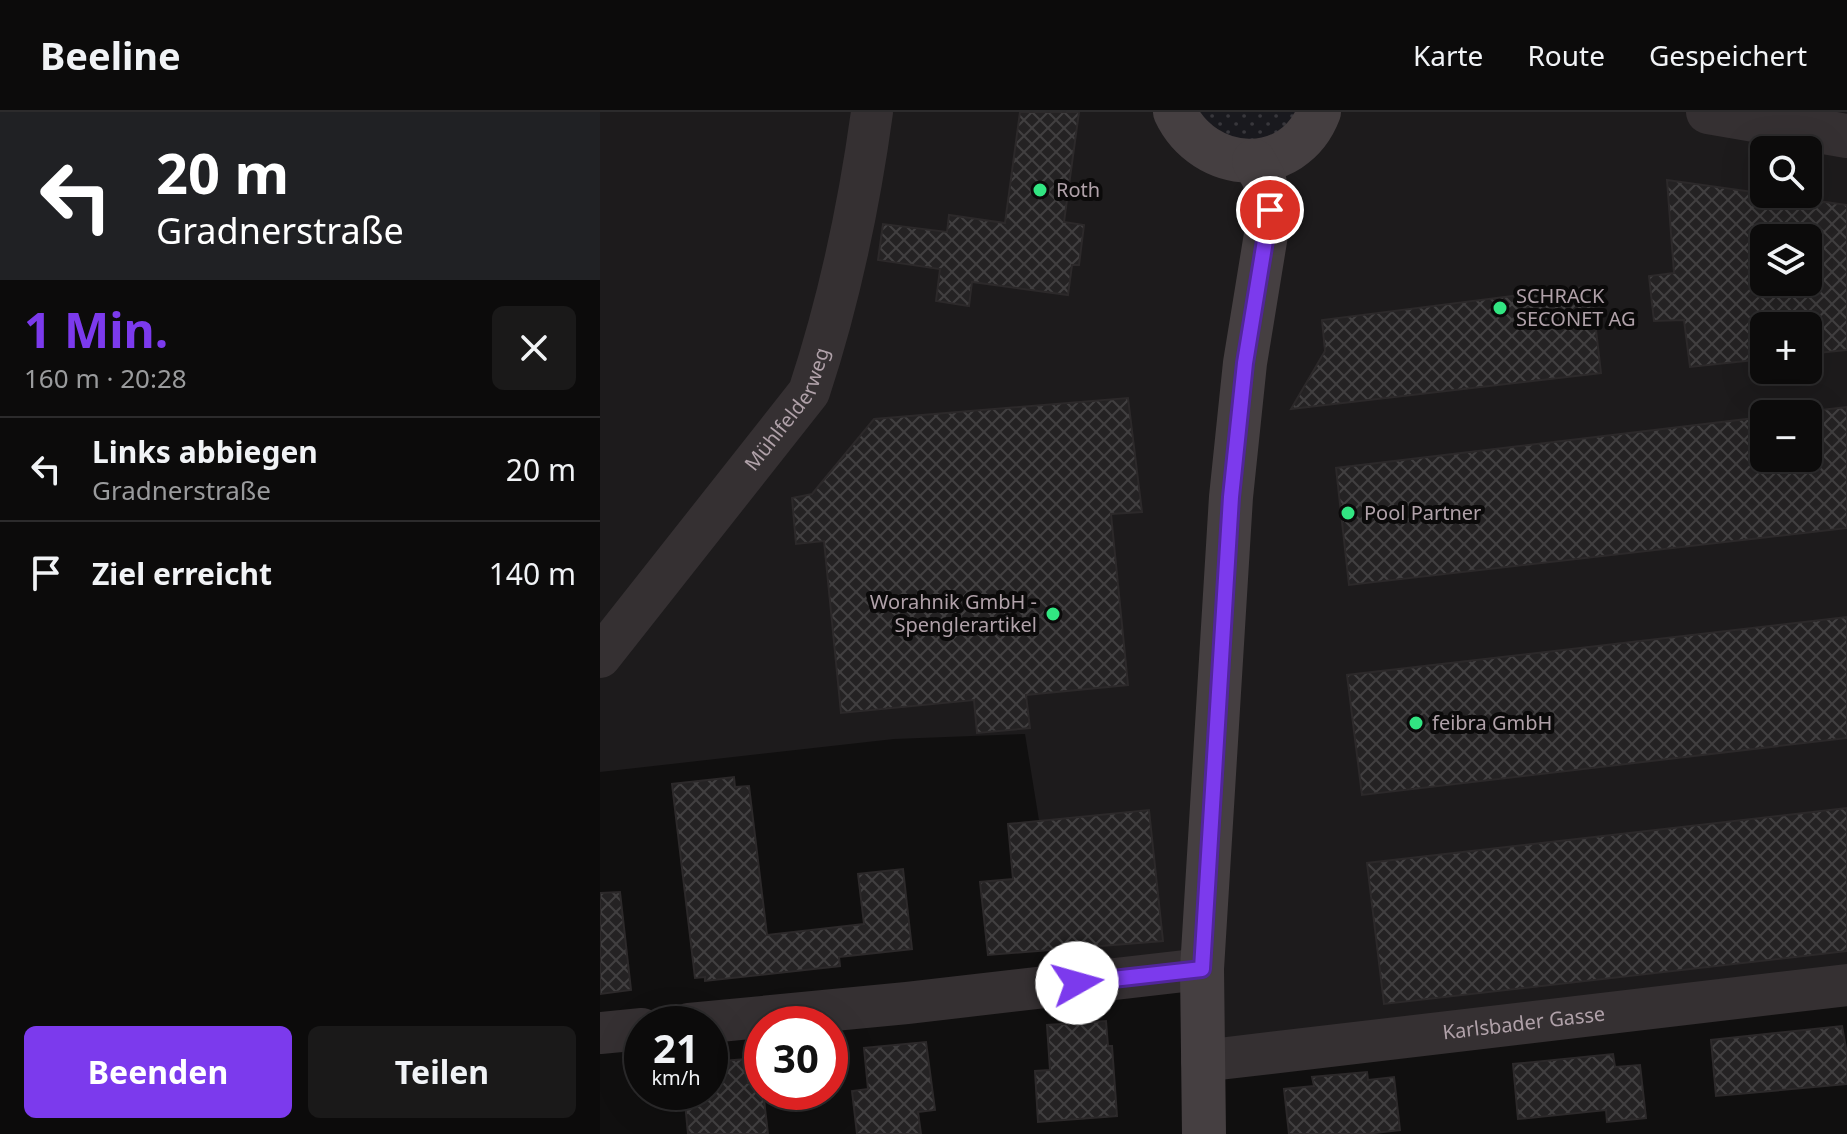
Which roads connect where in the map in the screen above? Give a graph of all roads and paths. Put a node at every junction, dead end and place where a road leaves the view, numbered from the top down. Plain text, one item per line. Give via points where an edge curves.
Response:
1 (872, 112) edge
2 (1175, 112) edge
3 (1319, 112) edge
4 (1708, 112) edge
5 (1847, 136) edge
6 (1254, 161) junction
7 (600, 657) edge
8 (1202, 969) junction
9 (1847, 985) edge
10 (728, 1020) edge
11 (624, 1031) edge
12 (600, 1033) edge
13 (1202, 1061) junction
14 (1204, 1134) edge

1 - 7 street, Mühlfelderweg via 860,198 809,392
2 - 6 main road via 1187,133 1206,149 1229,159
3 - 6 main road via 1293,147
4 - 5 street
6 - 8 main road via 1270,210 1245,363 1231,497
8 - 10 street
8 - 13 main road
9 - 13 street, Karlsbader Gasse
11 - 12 street
13 - 14 main road

